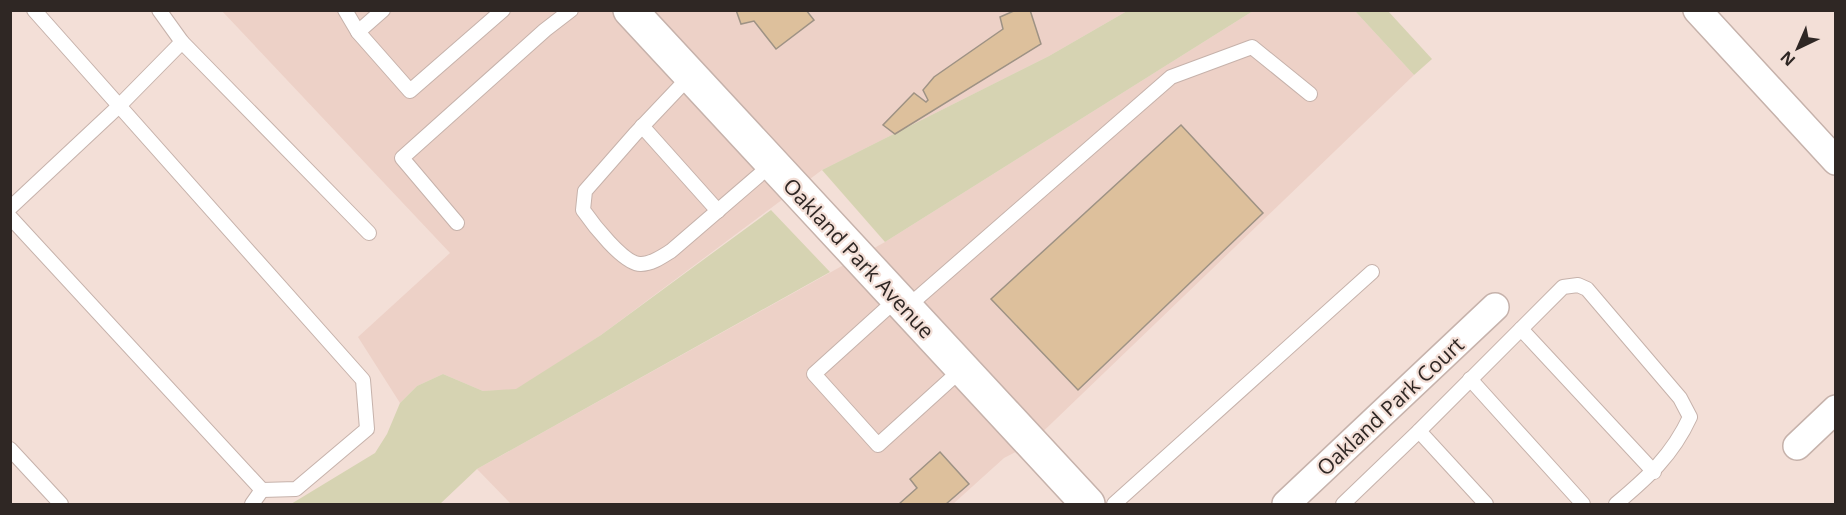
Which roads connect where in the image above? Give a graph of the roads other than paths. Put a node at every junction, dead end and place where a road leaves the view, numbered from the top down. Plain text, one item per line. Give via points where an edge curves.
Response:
1 (34, 10) edge
2 (159, 10) edge
3 (345, 10) edge
4 (383, 10) edge
5 (503, 10) edge
6 (571, 10) edge
7 (630, 10) edge
8 (1697, 10) edge
9 (358, 32) junction
10 (182, 42) junction
11 (690, 76) junction
12 (1310, 94) dead end
13 (119, 106) junction
14 (642, 126) junction
15 (1836, 161) edge
16 (772, 164) junction
17 (10, 208) edge
18 (718, 211) junction
19 (10, 217) edge
20 (457, 223) dead end
21 (369, 233) dead end
22 (1372, 272) dead end
23 (902, 304) junction
24 (1495, 307) dead end
25 (1521, 329) junction
26 (963, 369) junction
27 (1470, 379) junction
28 (1836, 409) edge
29 (1419, 431) junction
30 (1797, 446) dead end
31 (10, 449) edge
32 (1654, 472) junction
33 (262, 490) junction
34 (61, 504) edge
35 (252, 504) edge
36 (1088, 504) edge
37 (1114, 504) edge
38 (1286, 504) edge
39 (1343, 504) edge
40 (1486, 504) edge
41 (1583, 504) edge
42 (1616, 504) edge

1 - 13 lane
2 - 10 lane
3 - 9 lane
4 - 9 lane
5 - 9 lane via 410,92
6 - 20 lane via 402,158
7 - 11 main road, Oakland Park Avenue
8 - 15 street
10 - 13 lane
10 - 21 lane
11 - 14 lane
11 - 16 main road, Oakland Park Avenue
12 - 23 lane via 1252,47 1171,77
13 - 17 lane
13 - 33 lane via 363,380 367,429 296,489
14 - 18 lane
14 - 18 lane via 585,191 583,210 595,227 630,261 640,264 671,251
16 - 18 lane
16 - 23 main road, Oakland Park Avenue
19 - 33 lane
22 - 37 lane
23 - 26 main road, Oakland Park Avenue
23 - 26 lane via 814,374 878,445
24 - 38 street, Oakland Park Court
25 - 27 lane
25 - 32 lane
25 - 32 lane via 1563,287 1578,285 1587,289 1680,399 1690,417
26 - 36 main road, Oakland Park Avenue
27 - 29 lane
27 - 41 lane
28 - 30 street
29 - 39 lane
29 - 40 lane
31 - 34 lane
32 - 42 lane
33 - 35 lane

